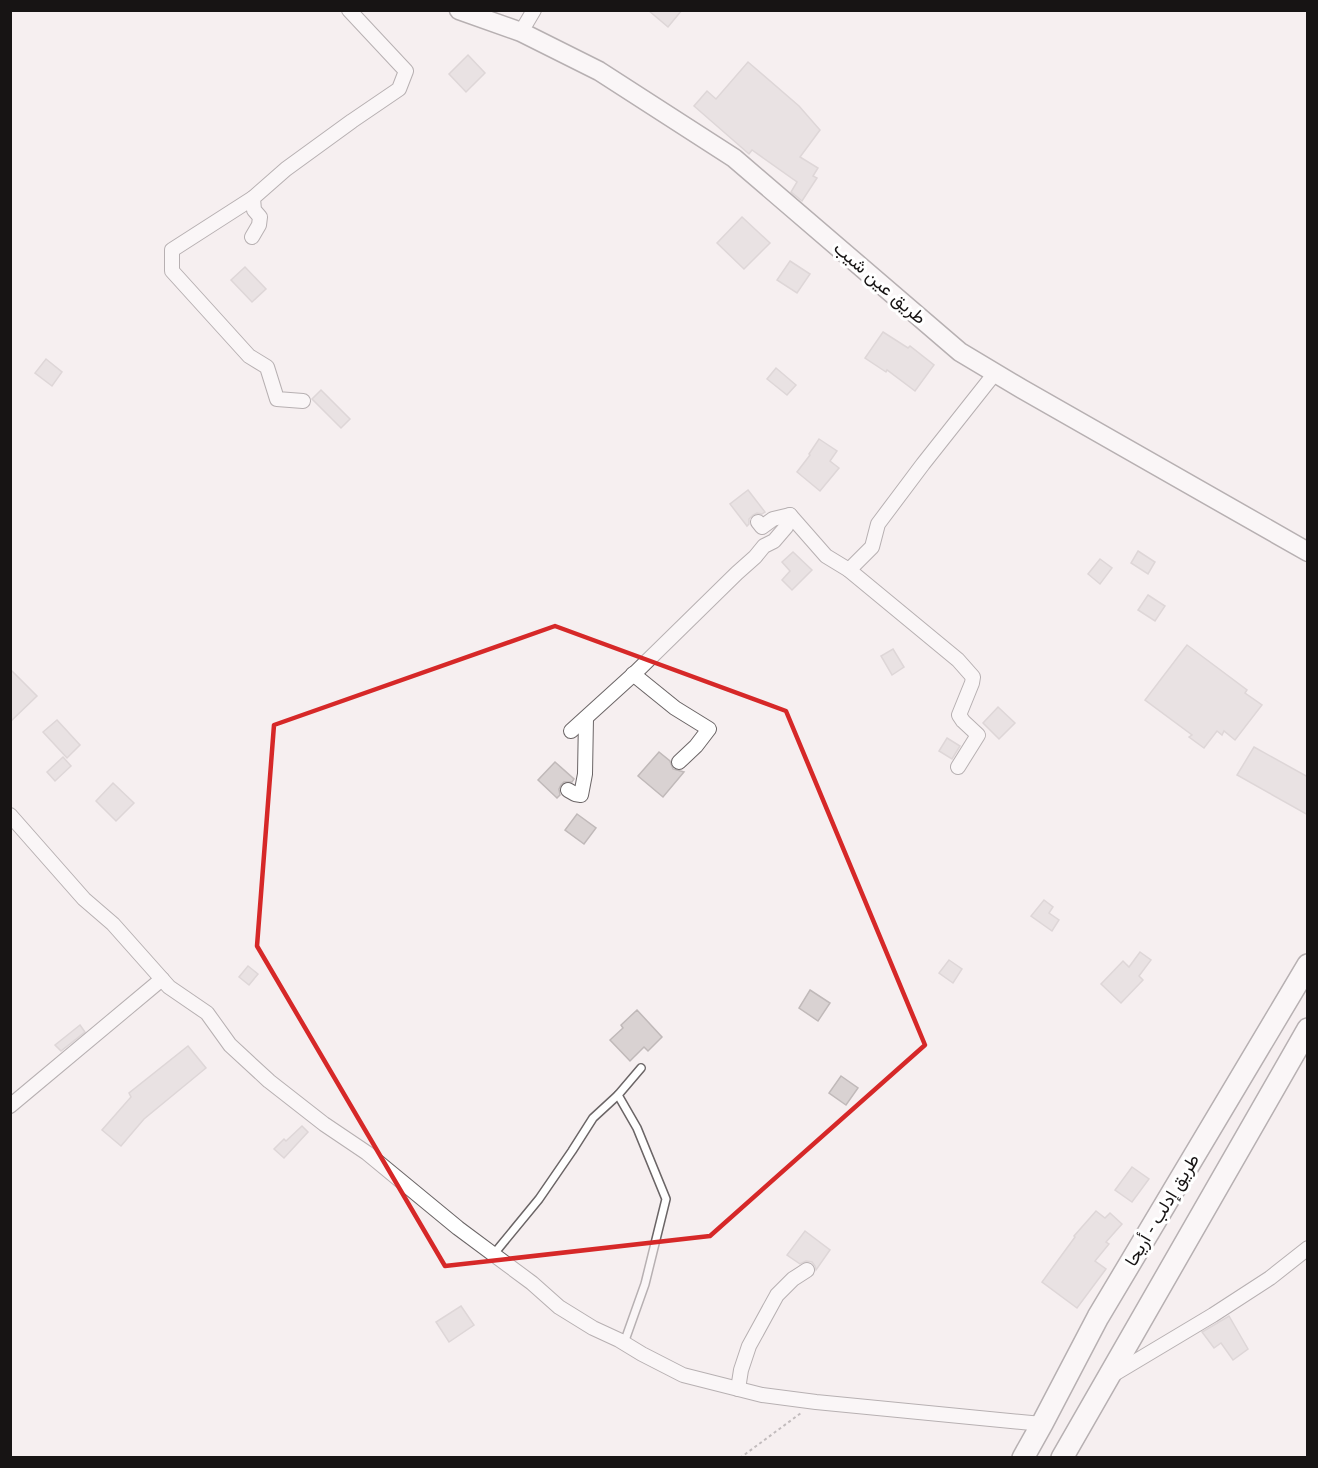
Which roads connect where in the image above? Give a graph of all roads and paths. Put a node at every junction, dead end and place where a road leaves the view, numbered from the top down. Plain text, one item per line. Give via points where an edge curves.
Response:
1 (349, 10) edge
2 (459, 10) edge
3 (534, 10) edge
4 (521, 32) junction
5 (253, 198) junction
6 (252, 237) dead end
7 (995, 373) junction
8 (303, 401) dead end
9 (790, 515) junction
10 (758, 522) dead end
11 (1308, 552) edge
12 (849, 570) junction
13 (633, 674) junction
14 (586, 718) junction
15 (571, 731) dead end
16 (679, 762) dead end
17 (958, 767) dead end
18 (568, 790) dead end
19 (10, 814) edge
20 (1308, 966) edge
21 (162, 979) junction
22 (1308, 1029) edge
23 (641, 1068) dead end
24 (618, 1095) junction
25 (10, 1106) edge
26 (1308, 1248) edge
27 (493, 1255) junction
28 (807, 1270) dead end
29 (624, 1343) junction
30 (1108, 1377) junction
31 (738, 1389) junction
32 (816, 1402) junction
33 (1042, 1424) junction
34 (740, 1458) edge
35 (1023, 1458) edge
36 (1062, 1458) edge

1 - 5 street via 406,71 399,88 286,169
2 - 4 main road, طريق عين شيب
3 - 4 street
4 - 7 main road, طريق عين شيب via 599,71 734,158 960,352
5 - 6 street via 254,210 260,217
5 - 8 street via 172,250 172,272 249,356 267,367 277,399
7 - 11 main road, طريق عين شيب
7 - 12 street via 878,524 872,547
9 - 10 street via 773,519 762,528
9 - 12 street via 826,556
9 - 13 street via 774,541 764,546
12 - 17 street via 958,660 973,677 959,715 978,735
13 - 14 street
13 - 16 street via 709,729
14 - 15 street
14 - 18 street via 581,795
19 - 21 street
20 - 33 main road, طريق إدلب - أريحا via 1098,1317
21 - 25 street
21 - 27 street via 207,1013 230,1045 269,1081 367,1153
22 - 30 main road, طريق إدلب - أريحا
23 - 24 lane
24 - 27 lane via 593,1118 539,1198
24 - 29 lane via 638,1128 666,1200 645,1284
26 - 30 street via 1260,1285
27 - 29 street via 559,1307
28 - 31 street via 777,1295 749,1346
29 - 31 street via 683,1376
30 - 36 main road, طريق إدلب - أريحا
31 - 32 street
32 - 33 street
32 - 34 path
33 - 35 main road, طريق إدلب - أريحا

